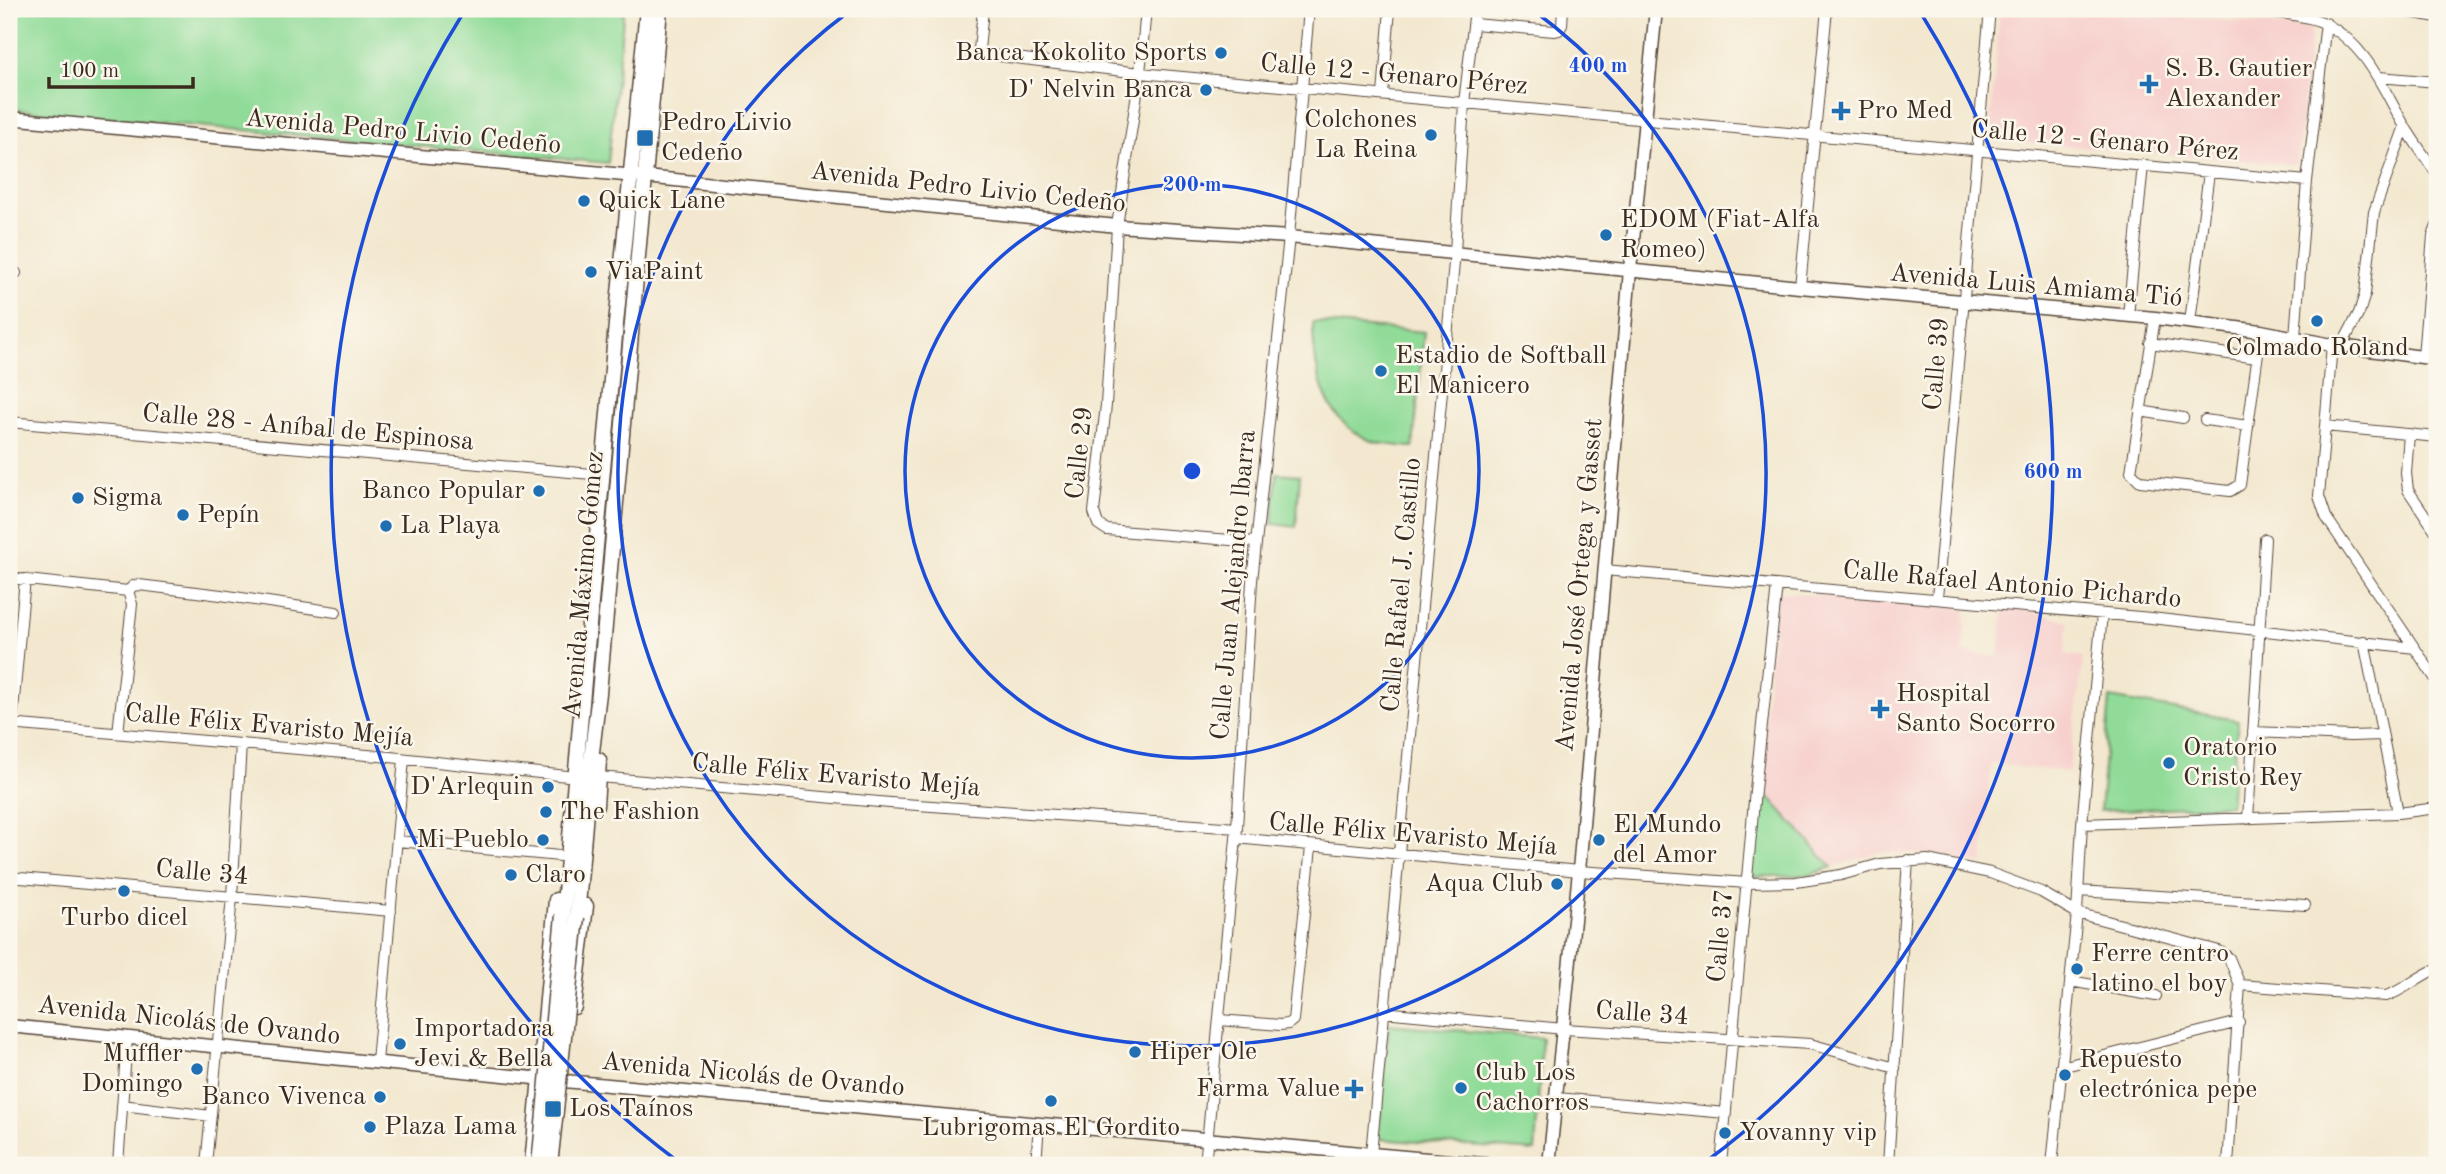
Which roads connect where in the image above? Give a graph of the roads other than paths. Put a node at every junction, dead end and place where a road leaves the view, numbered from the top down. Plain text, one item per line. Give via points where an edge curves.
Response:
1 (647, 9) edge
2 (660, 9) edge
3 (983, 9) edge
4 (1146, 9) edge
5 (1309, 9) edge
6 (1390, 9) edge
7 (1475, 9) edge
8 (1563, 9) edge
9 (1656, 9) edge
10 (1827, 9) edge
11 (1990, 9) edge
12 (2236, 9) edge
13 (2392, 9) edge
14 (2437, 17) edge
15 (2326, 23) junction
16 (1474, 24) junction
17 (1140, 73) junction
18 (2379, 77) junction
19 (2437, 82) edge
20 (1302, 88) junction
21 (1383, 95) junction
22 (1464, 103) junction
23 (9, 118) edge
24 (1645, 121) junction
25 (2405, 126) junction
26 (1815, 135) junction
27 (1979, 150) junction
28 (2143, 166) junction
29 (2209, 172) junction
30 (2437, 174) edge
31 (639, 177) junction
32 (2307, 181) junction
33 (1117, 226) junction
34 (2437, 226) edge
35 (1289, 237) junction
36 (1455, 252) junction
37 (1630, 270) junction
38 (1800, 287) junction
39 (1963, 302) junction
40 (2127, 316) junction
41 (2155, 318) junction
42 (2190, 322) junction
43 (2261, 331) junction
44 (2294, 337) junction
45 (2150, 343) junction
46 (2336, 346) junction
47 (2423, 357) junction
48 (2257, 358) junction
49 (2437, 359) edge
50 (2140, 411) junction
51 (2183, 418) dead end
52 (2205, 420) dead end
53 (9, 422) edge
54 (2248, 426) junction
55 (2325, 426) junction
56 (2409, 434) junction
57 (2437, 436) edge
58 (603, 475) junction
59 (2437, 533) edge
60 (2265, 539) dead end
61 (1255, 542) junction
62 (1604, 570) junction
63 (9, 578) edge
64 (25, 579) junction
65 (1777, 585) junction
66 (128, 591) junction
67 (1937, 598) junction
68 (336, 612) dead end
69 (2102, 614) junction
70 (2260, 629) junction
71 (2364, 641) junction
72 (2415, 648) junction
73 (2437, 681) edge
74 (583, 691) junction
75 (599, 693) junction
76 (10, 724) edge
77 (2253, 732) junction
78 (118, 733) junction
79 (2382, 735) junction
80 (241, 744) junction
81 (9, 754) edge
82 (404, 759) junction
83 (567, 776) junction
84 (599, 778) junction
85 (2437, 808) edge
86 (2398, 813) junction
87 (2248, 819) junction
88 (2082, 824) junction
89 (1236, 833) junction
90 (397, 841) junction
91 (1311, 847) junction
92 (1398, 855) junction
93 (560, 856) junction
94 (1908, 860) junction
95 (1578, 871) junction
96 (9, 877) edge
97 (1747, 883) junction
98 (2079, 891) junction
99 (232, 897) junction
100 (2305, 905) dead end
101 (391, 911) junction
102 (2077, 913) junction
103 (570, 916) junction
104 (2434, 970) dead end
105 (2070, 981) junction
106 (2240, 985) junction
107 (2156, 996) dead end
108 (1383, 1013) junction
109 (1220, 1020) junction
110 (2239, 1022) junction
111 (9, 1026) edge
112 (1564, 1029) junction
113 (127, 1038) junction
114 (1733, 1041) junction
115 (217, 1048) junction
116 (377, 1062) junction
117 (2062, 1067) junction
118 (1895, 1068) junction
119 (540, 1077) junction
120 (564, 1081) junction
121 (1557, 1098) junction
122 (122, 1104) junction
123 (1726, 1113) junction
124 (211, 1116) junction
125 (1039, 1123) junction
126 (1208, 1139) junction
127 (1370, 1160) edge
128 (118, 1164) edge
129 (149, 1165) edge
130 (206, 1165) edge
131 (532, 1165) edge
132 (539, 1165) edge
133 (550, 1165) edge
134 (556, 1165) edge
135 (1036, 1165) edge
136 (1205, 1165) edge
137 (1494, 1165) edge
138 (1549, 1165) edge
139 (1720, 1165) edge
140 (1888, 1165) edge
141 (2052, 1165) edge
142 (2228, 1165) edge

1 - 31 main road, Avenida Máximo Gómez
2 - 31 main road, Avenida Máximo Gómez
3 - 17 street, Calle 12 - Genaro Pérez via 980,53
4 - 17 street
5 - 20 street, Calle Juan Alejandro lbarra
6 - 21 street
7 - 16 street, Calle Rafael J. Castillo
8 - 16 street via 1562,25 1554,31
9 - 24 main road, Avenida José Ortega y Gasset
10 - 26 street
11 - 27 street, Calle 39
12 - 15 street
13 - 14 street
15 - 18 street via 2360,50
15 - 32 street
16 - 22 street, Calle Rafael J. Castillo
17 - 20 street, Calle 12 - Genaro Pérez
17 - 33 street
18 - 19 street
18 - 25 street
20 - 21 street, Calle 12 - Genaro Pérez
20 - 35 street, Calle Juan Alejandro lbarra
21 - 22 street, Calle 12 - Genaro Pérez
22 - 24 street, Calle 12 - Genaro Pérez
22 - 36 street, Calle Rafael J. Castillo
23 - 31 main road, Avenida Pedro Livio Cedeño
24 - 26 street, Calle 12 - Genaro Pérez
24 - 37 main road, Avenida José Ortega y Gasset
25 - 30 street
25 - 46 street via 2374,212 2365,294 2359,313
26 - 27 street, Calle 12 - Genaro Pérez
26 - 38 street
27 - 28 street, Calle 12 - Genaro Pérez
27 - 39 street, Calle 39
28 - 29 street, Calle 12 - Genaro Pérez
28 - 40 street
29 - 32 street, Calle 12 - Genaro Pérez
29 - 42 street
31 - 33 main road, Avenida Pedro Livio Cedeño
31 - 58 main road, Avenida Máximo Gómez via 616,324
31 - 75 main road, Avenida Máximo Gómez
32 - 44 street
33 - 35 main road, Avenida Pedro Livio Cedeño
33 - 61 street, Calle 29 via 1094,512 1098,524 1107,530
34 - 47 street
35 - 36 main road, Avenida Pedro Livio Cedeño
35 - 61 street, Calle Juan Alejandro lbarra
36 - 37 main road, Avenida Pedro Livio Cedeño
36 - 92 street, Calle Rafael J. Castillo
37 - 38 main road, Avenida Luis Amiama Tió
37 - 62 main road, Avenida José Ortega y Gasset
38 - 39 main road, Avenida Luis Amiama Tió
39 - 40 main road, Avenida Luis Amiama Tió
39 - 67 street, Calle 39
40 - 41 main road, Avenida Luis Amiama Tió
41 - 42 main road, Avenida Luis Amiama Tió
41 - 45 street
42 - 43 main road, Avenida Luis Amiama Tió
43 - 44 main road, Avenida Luis Amiama Tió
43 - 48 street
44 - 46 main road, Avenida Luis Amiama Tió
45 - 48 street
45 - 50 street
46 - 47 main road, Avenida Luis Amiama Tió
46 - 55 street
47 - 49 main road, Avenida Luis Amiama Tió
48 - 54 street
50 - 51 street
50 - 54 street via 2131,472 2140,481 2236,489
52 - 54 street
53 - 58 street, Calle 28 - Aníbal de Espinosa
55 - 56 street
55 - 72 street via 2319,496 2326,517
56 - 57 street
56 - 59 street via 2408,490
58 - 74 main road, Avenida Máximo Gómez
60 - 70 street
61 - 89 street, Calle Juan Alejandro lbarra
62 - 65 street, Calle Rafael Antonio Pichardo
62 - 95 main road, Avenida José Ortega y Gasset
63 - 64 street
64 - 66 street
64 - 76 street
65 - 67 street, Calle Rafael Antonio Pichardo
65 - 97 street, Calle 37
66 - 68 street via 139,585
66 - 78 street via 132,604
67 - 69 street, Calle Rafael Antonio Pichardo
69 - 70 street, Calle Rafael Antonio Pichardo
69 - 88 street
70 - 71 street, Calle Rafael Antonio Pichardo
70 - 77 street
71 - 72 street, Calle Rafael Antonio Pichardo
71 - 79 street
72 - 73 street
74 - 83 main road
74 - 103 main road, Avenida Máximo Gómez
75 - 84 main road
75 - 103 main road, Avenida Máximo Gómez
76 - 78 street, Calle Félix Evaristo Mejía
76 - 81 street
77 - 79 street
77 - 87 street
78 - 80 street, Calle Félix Evaristo Mejía
79 - 86 street
80 - 82 street, Calle Félix Evaristo Mejía
80 - 99 street
82 - 83 street, Calle Félix Evaristo Mejía
82 - 90 street
83 - 93 main road
84 - 89 street, Calle Félix Evaristo Mejía
84 - 120 main road
85 - 86 street
86 - 87 street
87 - 88 street
88 - 98 street
89 - 91 street, Calle Félix Evaristo Mejía
89 - 109 street, Calle Juan Alejandro lbarra
90 - 93 street
90 - 101 street
91 - 92 street, Calle Félix Evaristo Mejía
91 - 109 street via 1293,1020 1280,1025
92 - 95 street, Calle Félix Evaristo Mejía
92 - 108 street, Calle Rafael J. Castillo
93 - 119 main road
94 - 97 street, Calle Félix Evaristo Mejía via 1796,882
94 - 102 street, Calle Félix Evaristo Mejía via 1990,873 2041,892
94 - 118 street
95 - 97 street, Calle Félix Evaristo Mejía
95 - 112 main road, Avenida José Ortega y Gasset
96 - 99 street, Calle 34
97 - 114 street, Calle 37
98 - 100 street
98 - 102 street
99 - 101 street, Calle 34
99 - 115 street
101 - 116 street
102 - 105 street
102 - 106 street, Calle Félix Evaristo Mejía via 2219,951 2229,958
103 - 132 main road, Avenida Máximo Gómez, bridge
103 - 133 main road, Avenida Máximo Gómez, bridge
104 - 106 street via 2386,996
105 - 107 street
105 - 117 street
106 - 110 street
108 - 112 street, Calle 34
108 - 127 street, Calle Rafael J. Castillo
109 - 126 street, Calle Juan Alejandro lbarra
110 - 117 street
110 - 142 street
111 - 113 main road, Avenida Nicolás de Ovando
112 - 114 street, Calle 34
112 - 121 main road, Avenida José Ortega y Gasset
113 - 115 main road, Avenida Nicolás de Ovando
113 - 122 street
114 - 118 street, Calle 34 via 1810,1044
114 - 123 street, Calle 37
115 - 116 main road, Avenida Nicolás de Ovando
115 - 124 street
116 - 119 main road, Avenida Nicolás de Ovando
117 - 141 street
118 - 140 street
119 - 120 main road, Avenida Nicolás de Ovando
119 - 131 main road
120 - 125 main road, Avenida Nicolás de Ovando
120 - 134 main road
121 - 123 street
121 - 138 main road, Avenida José Ortega y Gasset
122 - 124 street
122 - 128 street
123 - 139 street, Calle 37
124 - 130 street
125 - 126 main road, Avenida Nicolás de Ovando
125 - 135 street
126 - 127 main road, Avenida Nicolás de Ovando
126 - 136 street, Calle Juan Alejandro lbarra
127 - 137 main road, Avenida Nicolás de Ovando
128 - 129 street

